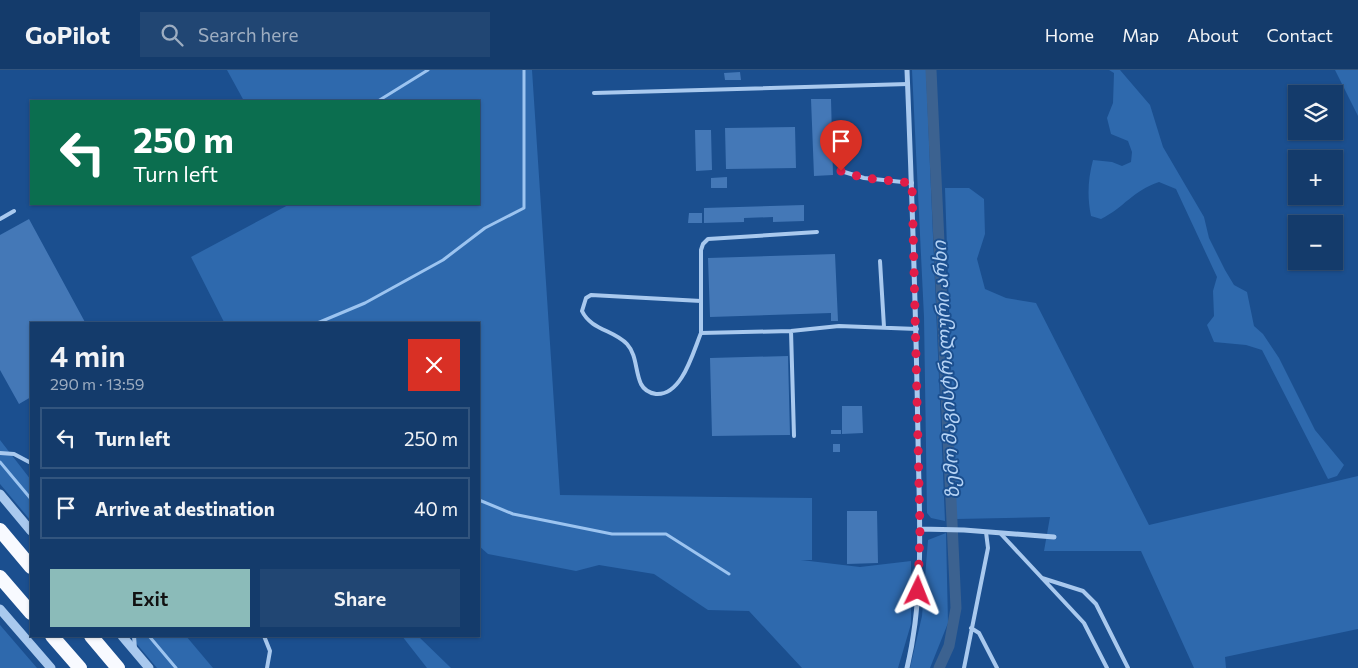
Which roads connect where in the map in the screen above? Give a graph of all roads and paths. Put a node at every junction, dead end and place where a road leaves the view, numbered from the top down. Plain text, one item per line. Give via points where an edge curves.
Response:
1 (907, 70) edge
2 (908, 84) junction
3 (594, 93) dead end
4 (841, 171) dead end
5 (912, 183) junction
6 (14, 211) dead end
7 (0, 219) edge
8 (817, 232) dead end
9 (880, 261) dead end
10 (701, 301) junction
11 (884, 327) junction
12 (916, 328) junction
13 (791, 331) junction
14 (701, 333) junction
15 (794, 436) dead end
16 (0, 453) edge
17 (30, 462) edge
18 (0, 494) edge
19 (30, 529) edge
20 (920, 529) junction
21 (0, 530) edge
22 (986, 532) junction
23 (1000, 533) junction
24 (1054, 537) dead end
25 (30, 566) edge
26 (0, 577) edge
27 (1042, 578) junction
28 (0, 609) edge
29 (30, 612) edge
30 (971, 628) junction
31 (53, 637) edge
32 (92, 637) edge
33 (123, 637) edge
34 (134, 637) edge
35 (264, 637) edge
36 (135, 652) junction
37 (51, 668) edge
38 (80, 668) edge
39 (118, 668) edge
40 (149, 668) edge
41 (267, 668) edge
42 (906, 668) edge
43 (964, 668) edge
44 (997, 668) edge
45 (1107, 668) edge
46 (1128, 668) edge

1 - 2 street
2 - 3 lane
2 - 5 street
4 - 5 lane via 864,178
5 - 12 street
6 - 7 lane
8 - 10 lane via 708,239 701,250
9 - 11 lane
10 - 14 lane
10 - 14 lane via 591,295 586,298 582,311 591,323 630,346 641,384 650,393 661,394 679,382
11 - 12 lane
11 - 13 lane via 838,326
12 - 20 street
13 - 14 lane
13 - 15 lane
16 - 17 lane via 14,454
18 - 19 street
20 - 22 street
20 - 42 street via 914,638
21 - 25 highway
22 - 23 street
22 - 30 lane via 988,548
23 - 24 street
23 - 27 lane
26 - 29 highway
27 - 45 lane via 1084,623
27 - 46 lane via 1083,591 1096,604
28 - 37 street
30 - 43 lane
30 - 44 lane via 979,633
31 - 38 highway
32 - 39 highway
33 - 36 street
34 - 36 lane
35 - 41 lane via 270,651
36 - 40 street

